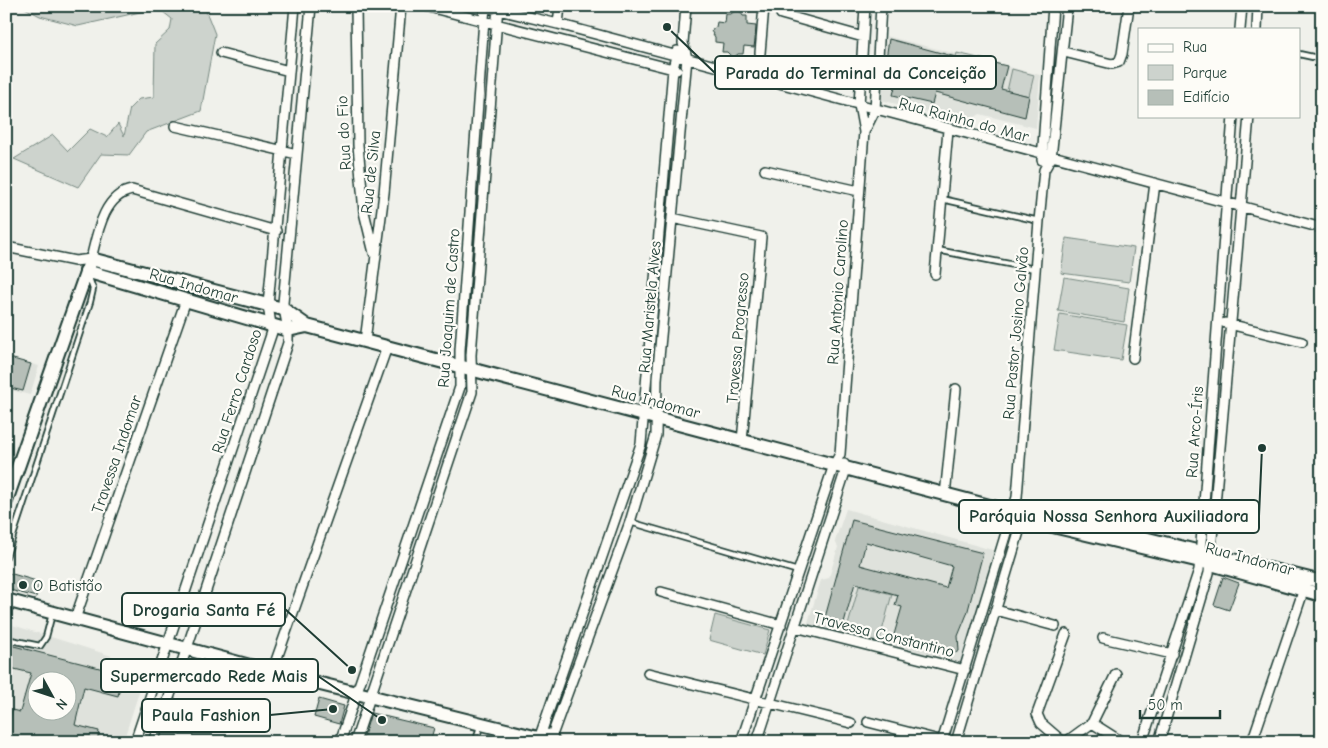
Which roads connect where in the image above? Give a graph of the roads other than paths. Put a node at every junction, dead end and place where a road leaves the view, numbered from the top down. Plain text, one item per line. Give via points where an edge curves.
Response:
1 (295, 6) edge
2 (311, 6) edge
3 (356, 6) edge
4 (401, 6) edge
5 (425, 6) edge
6 (484, 6) edge
7 (560, 6) edge
8 (686, 6) edge
9 (764, 6) edge
10 (865, 6) edge
11 (881, 6) edge
12 (1053, 6) edge
13 (1067, 6) edge
14 (1129, 6) edge
15 (1242, 6) edge
16 (1258, 6) edge
17 (498, 9) edge
18 (781, 14) dead end
19 (483, 20) junction
20 (497, 24) junction
21 (558, 24) junction
22 (1240, 28) edge
23 (1256, 28) edge
24 (863, 37) junction
25 (683, 43) junction
26 (1064, 52) junction
27 (221, 53) dead end
28 (760, 53) dead end
29 (1300, 54) edge
30 (675, 56) junction
31 (687, 58) junction
32 (1322, 59) edge
33 (673, 69) junction
34 (289, 71) junction
35 (686, 71) junction
36 (859, 106) junction
37 (875, 110) junction
38 (1233, 118) edge
39 (1249, 118) edge
40 (175, 126) dead end
41 (948, 130) junction
42 (864, 132) junction
43 (282, 150) junction
44 (297, 154) junction
45 (1041, 155) junction
46 (1051, 158) junction
47 (765, 170) dead end
48 (1044, 170) junction
49 (1155, 184) junction
50 (859, 191) junction
51 (942, 199) junction
52 (1226, 202) junction
53 (1240, 206) junction
54 (672, 218) junction
55 (1038, 220) junction
56 (1322, 228) edge
57 (276, 231) junction
58 (6, 246) edge
59 (937, 250) junction
60 (375, 256) junction
61 (91, 259) junction
62 (75, 261) junction
63 (1035, 268) junction
64 (86, 272) junction
65 (935, 274) dead end
66 (186, 300) junction
67 (268, 305) junction
68 (283, 309) junction
69 (1218, 320) junction
70 (272, 325) junction
71 (1229, 325) junction
72 (307, 326) junction
73 (288, 330) junction
74 (365, 341) junction
75 (1302, 342) dead end
76 (387, 347) junction
77 (1133, 358) dead end
78 (466, 368) junction
79 (259, 372) junction
80 (276, 377) junction
81 (956, 389) dead end
82 (247, 410) junction
83 (264, 415) junction
84 (650, 417) junction
85 (1209, 428) junction
86 (1220, 431) junction
87 (742, 441) junction
88 (840, 463) junction
89 (945, 495) junction
90 (6, 501) edge
91 (1018, 510) junction
92 (630, 522) junction
93 (806, 550) junction
94 (820, 553) junction
95 (6, 557) edge
96 (1205, 558) junction
97 (798, 571) junction
98 (1322, 582) edge
99 (1306, 584) junction
100 (661, 592) dead end
101 (1322, 595) edge
102 (6, 600) edge
103 (996, 610) junction
104 (53, 613) junction
105 (75, 619) junction
106 (780, 624) junction
107 (1055, 626) dead end
108 (795, 627) junction
109 (1066, 634) dead end
110 (1103, 638) dead end
111 (6, 639) edge
112 (169, 644) junction
113 (187, 648) junction
114 (1172, 654) junction
115 (964, 670) junction
116 (272, 672) junction
117 (648, 673) dead end
118 (1116, 674) dead end
119 (357, 693) junction
120 (371, 696) junction
121 (755, 700) junction
122 (770, 704) junction
123 (868, 722) dead end
124 (851, 723) dead end
125 (1092, 723) junction
126 (481, 724) junction
127 (545, 740) edge
128 (135, 742) edge
129 (154, 742) edge
130 (340, 742) edge
131 (355, 742) edge
132 (476, 742) edge
133 (741, 742) edge
134 (757, 742) edge
135 (942, 742) edge
136 (956, 742) edge
137 (1064, 742) edge
138 (1122, 742) edge
139 (1142, 742) edge
140 (1160, 742) edge
141 (1252, 742) edge

1 - 34 street, Rua Ferro Cardoso
2 - 44 street, Rua Ferro Cardoso
3 - 60 street, Rua do Fio via 358,146 364,212
4 - 60 street, Rua de Silva
5 - 19 street
6 - 17 street, Rua Rainha do Mar
6 - 19 street, Rua Joaquim de Castro
7 - 21 street
8 - 25 street, Rua Maristela Alves
9 - 28 street
10 - 24 street, Rua Antonio Carolino
11 - 37 street, Rua Antonio Carolino
12 - 45 street, Rua Pastor Josino Galvão
13 - 26 street, Rua Pastor Josino Galvão
14 - 26 street via 1119,62 1112,64
15 - 22 street
16 - 23 street
17 - 20 street, Rua Joaquim de Castro
17 - 21 street, Rua Rainha do Mar
18 - 24 street
19 - 20 street
19 - 78 street, Rua Joaquim de Castro
20 - 33 street
20 - 78 street, Rua Joaquim de Castro via 471,355
21 - 30 street, Rua Rainha do Mar
24 - 36 street, Rua Antonio Carolino
25 - 30 street, Rua Maristela Alves
25 - 31 street, Rua Maristela Alves
26 - 46 street, Rua Pastor Josino Galvão
27 - 34 street
29 - 32 lane
30 - 31 street, Rua Rainha do Mar
30 - 33 street, Rua Maristela Alves
31 - 35 street, Rua Maristela Alves
31 - 36 street, Rua Rainha do Mar
33 - 35 street
33 - 84 street, Rua Maristela Alves
34 - 43 street, Rua Ferro Cardoso
35 - 54 street, Rua Maristela Alves
36 - 37 street, Rua Rainha do Mar
36 - 42 street, Rua Antonio Carolino
37 - 41 street, Rua Rainha do Mar
37 - 42 street, Rua Antonio Carolino
38 - 52 street, Rua Arco-Íris
39 - 53 street, Rua Arco-Íris
40 - 43 street
41 - 45 street, Rua Rainha do Mar
41 - 51 street
42 - 50 street, Rua Antonio Carolino
43 - 44 street
43 - 57 street, Rua Ferro Cardoso
44 - 68 street, Rua Ferro Cardoso
45 - 46 street, Rua Rainha do Mar
45 - 48 street, Rua Pastor Josino Galvão
46 - 48 street, Rua Pastor Josino Galvão
46 - 49 street, Rua Rainha do Mar
47 - 50 street
48 - 55 street, Rua Pastor Josino Galvão
49 - 52 street, Rua Rainha do Mar
49 - 77 street
50 - 88 street, Rua Antonio Carolino
51 - 55 lane
51 - 59 street
52 - 53 street, Rua Rainha do Mar
52 - 69 street, Rua Arco-Íris
53 - 56 street, Rua Rainha do Mar
53 - 71 street, Rua Arco-Íris
54 - 84 street, Rua Maristela Alves via 657,378
54 - 87 street, Travessa Progresso via 761,237
55 - 63 street, Rua Pastor Josino Galvão
57 - 61 street via 132,190 119,195 107,208
57 - 67 street, Rua Ferro Cardoso
58 - 62 street, Rua Indomar
59 - 63 lane
59 - 65 street
60 - 74 street, Rua de Silva
61 - 62 street, Rua Indomar
61 - 64 street
61 - 67 street, Rua Indomar
62 - 64 street, Rua Indomar
63 - 91 street, Rua Pastor Josino Galvão
64 - 66 street, Rua Indomar
64 - 90 street
64 - 95 lane via 93,288 90,302
66 - 70 street, Rua Indomar
66 - 105 street, Travessa Indomar
67 - 68 street, Rua Indomar
67 - 70 street, Rua Ferro Cardoso
68 - 72 street, Rua Indomar
68 - 73 street, Rua Ferro Cardoso
69 - 71 street
69 - 85 street, Rua Arco-Íris
70 - 73 street, Rua Indomar
70 - 79 street, Rua Ferro Cardoso
71 - 75 street
71 - 86 street, Rua Arco-Íris
72 - 73 street, Rua Indomar
72 - 74 street, Rua Indomar
73 - 80 street, Rua Ferro Cardoso via 288,343
74 - 76 street, Rua Indomar
76 - 78 street, Rua Indomar
76 - 116 street
78 - 84 street, Rua Indomar
78 - 119 street, Rua Joaquim de Castro
78 - 120 street, Rua Joaquim de Castro via 474,382 469,405
79 - 80 street
79 - 82 street, Rua Ferro Cardoso
80 - 83 street, Rua Ferro Cardoso
81 - 89 street
82 - 83 street
82 - 112 street, Rua Ferro Cardoso
83 - 113 street, Rua Ferro Cardoso
84 - 87 street, Rua Indomar
84 - 92 street, Rua Maristela Alves via 654,443
84 - 127 street, Rua Maristela Alves
85 - 86 street
85 - 96 street, Rua Arco-Íris
86 - 96 street, Rua Arco-Íris
87 - 88 street, Rua Indomar
88 - 89 street, Rua Indomar
88 - 93 street, Rua Antonio Carolino
88 - 94 street, Rua Antonio Carolino
89 - 91 street, Rua Indomar
91 - 96 street, Rua Indomar
91 - 103 street, Rua Pastor Josino Galvão
91 - 115 street, Rua Pastor Josino Galvão
92 - 97 lane
92 - 127 street, Rua Maristela Alves
93 - 94 street
93 - 97 street, Rua Antonio Carolino
94 - 108 street, Rua Antonio Carolino
96 - 99 street, Rua Indomar
96 - 114 street, Rua Arco-Íris
96 - 140 street, Rua Arco-Íris via 1208,581
97 - 106 street, Rua Antonio Carolino
98 - 99 street, Rua Indomar
99 - 101 street, Rua Indomar
99 - 141 street
100 - 106 street
102 - 104 street
103 - 107 street
103 - 136 street, Rua Pastor Josino Galvão
104 - 105 street
104 - 111 lane via 40,646
105 - 112 street
106 - 121 street, Rua Antonio Carolino
108 - 115 street, Travessa Constantino
108 - 122 street, Rua Antonio Carolino
109 - 137 street via 1037,714 1041,723
110 - 114 street
112 - 113 street
112 - 128 street, Rua Ferro Cardoso
113 - 116 street
113 - 129 street, Rua Ferro Cardoso
114 - 139 street, Rua Arco-Íris
115 - 135 street, Rua Pastor Josino Galvão
116 - 119 street
117 - 121 street
118 - 125 street
119 - 120 street
119 - 130 street, Rua Joaquim de Castro
120 - 126 street
120 - 131 street, Rua Joaquim de Castro
121 - 122 street
121 - 133 street, Rua Antonio Carolino
122 - 124 street
122 - 134 street, Rua Antonio Carolino
123 - 135 street
125 - 137 street
125 - 138 street
126 - 127 street
126 - 132 lane

